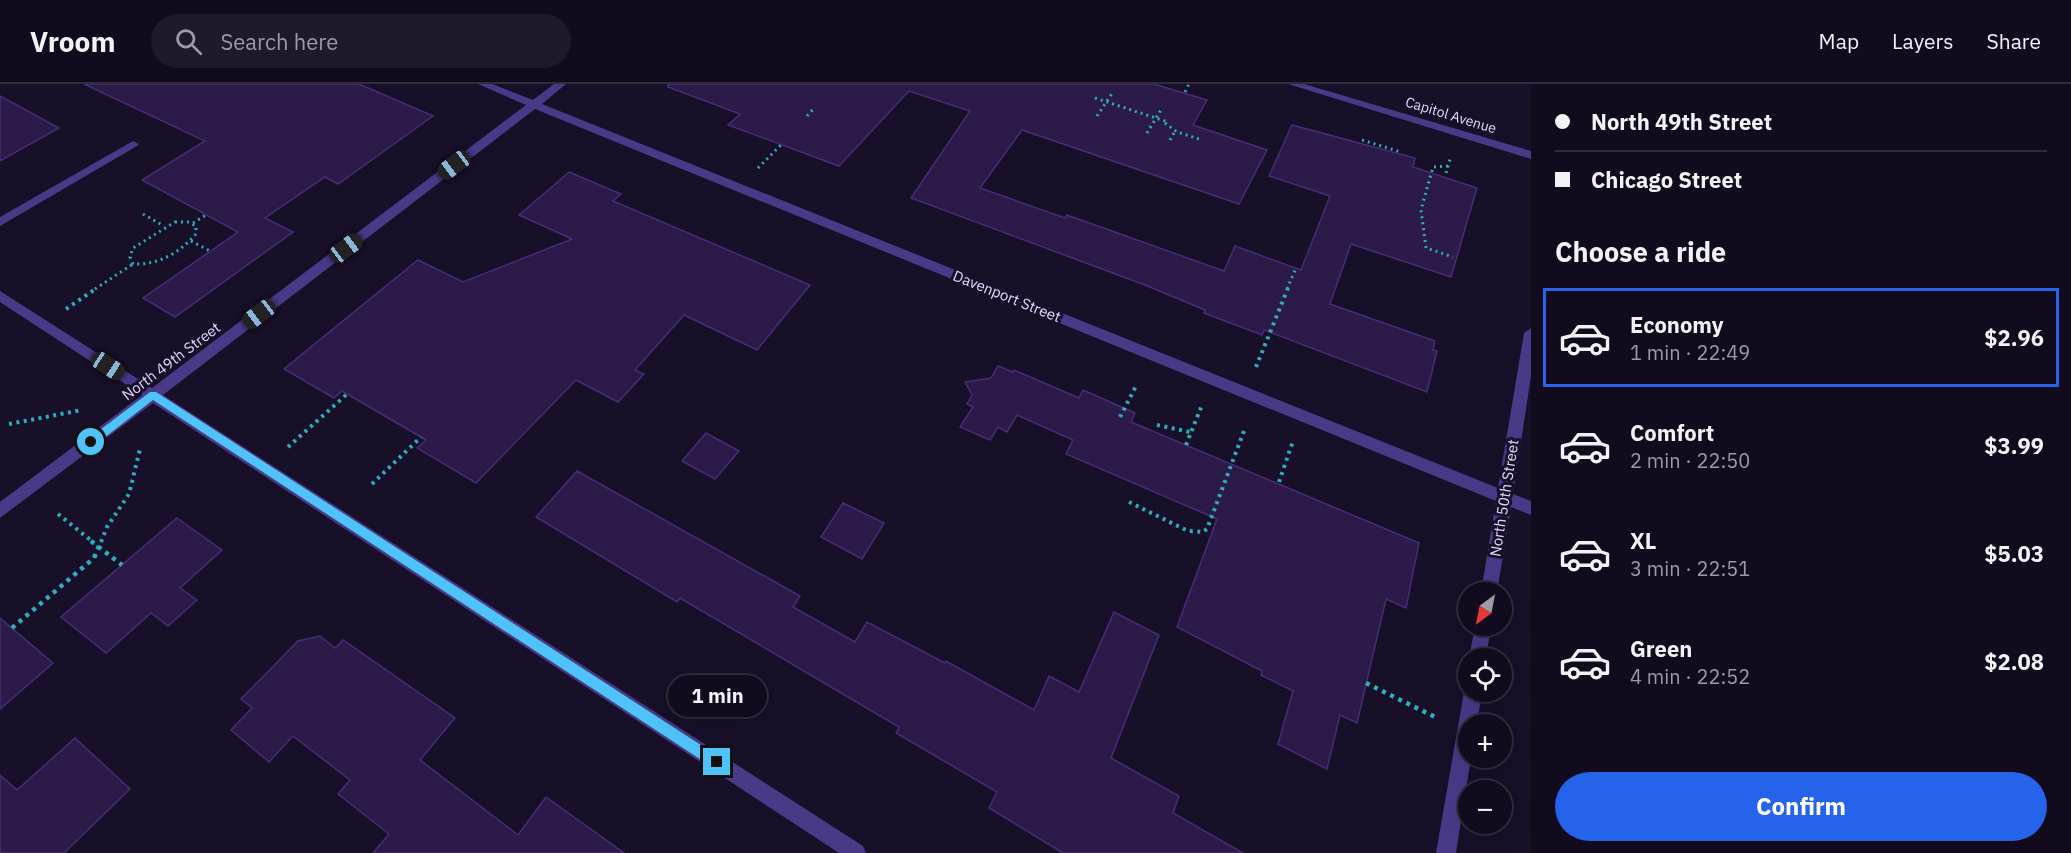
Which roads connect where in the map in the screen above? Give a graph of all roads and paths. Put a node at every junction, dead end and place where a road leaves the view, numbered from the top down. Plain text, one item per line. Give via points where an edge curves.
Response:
1 (483, 84) edge
2 (561, 84) edge
3 (1189, 84) edge
4 (1293, 84) edge
5 (1113, 92) dead end
6 (1185, 92) dead end
7 (1095, 98) dead end
8 (1106, 102) junction
9 (534, 105) junction
10 (815, 107) dead end
11 (1162, 108) dead end
12 (807, 116) dead end
13 (1097, 116) dead end
14 (1156, 118) junction
15 (1162, 120) junction
16 (1168, 122) dead end
17 (1175, 130) junction
18 (1147, 133) dead end
19 (1170, 140) dead end
20 (1202, 140) dead end
21 (1362, 140) dead end
22 (134, 144) dead end
23 (781, 145) dead end
24 (1401, 152) dead end
25 (1531, 155) edge
26 (1448, 166) dead end
27 (752, 174) dead end
28 (143, 214) dead end
29 (206, 215) dead end
30 (0, 222) edge
31 (193, 224) junction
32 (165, 227) junction
33 (191, 241) junction
34 (210, 251) dead end
35 (1453, 257) dead end
36 (133, 264) junction
37 (1296, 268) dead end
38 (0, 296) edge
39 (59, 313) dead end
40 (1531, 333) edge
41 (1256, 366) dead end
42 (1136, 386) dead end
43 (347, 394) dead end
44 (153, 395) junction
45 (1206, 396) dead end
46 (82, 410) dead end
47 (1120, 417) dead end
48 (9, 424) dead end
49 (1157, 425) dead end
50 (1244, 431) dead end
51 (1190, 432) junction
52 (1296, 433) dead end
53 (421, 437) dead end
54 (1186, 445) dead end
55 (288, 447) dead end
56 (140, 449) dead end
57 (1279, 482) dead end
58 (372, 484) dead end
59 (1504, 497) junction
60 (1129, 502) dead end
61 (1531, 508) edge
62 (0, 511) edge
63 (58, 514) dead end
64 (99, 546) junction
65 (122, 565) dead end
66 (1490, 582) edge
67 (12, 628) dead end
68 (1366, 683) dead end
69 (1471, 702) edge
70 (1435, 717) dead end
71 (856, 853) edge
72 (1446, 853) edge

1 - 9 street, Davenport Street
2 - 9 street, North 49th Street
3 - 6 path
4 - 25 street, Capitol Avenue
5 - 8 path
7 - 8 path
8 - 13 path
8 - 14 path
9 - 44 street, North 49th Street
9 - 59 street, Davenport Street
10 - 12 path
11 - 14 path
14 - 15 path
14 - 18 path
15 - 16 path
15 - 17 path
17 - 19 path
17 - 20 path
21 - 24 path
22 - 30 street
23 - 27 path
26 - 35 path via 1433,167 1421,210 1426,248
28 - 32 path
29 - 31 path
31 - 32 path via 182,222
31 - 33 path via 197,230
32 - 36 path via 133,248
33 - 34 path
33 - 36 path via 163,261
36 - 39 path
37 - 41 path
38 - 44 street
40 - 59 street, North 50th Street
42 - 47 path
43 - 55 path
44 - 62 street, North 49th Street
44 - 71 street
45 - 51 path
46 - 48 path
49 - 51 path
50 - 60 path via 1208,529 1188,531
51 - 54 path
52 - 57 path
53 - 58 path
56 - 64 path via 129,494
59 - 61 street, Davenport Street
59 - 66 street, North 50th Street
63 - 64 path
64 - 65 path
64 - 67 path via 89,565
68 - 70 path
69 - 72 street

